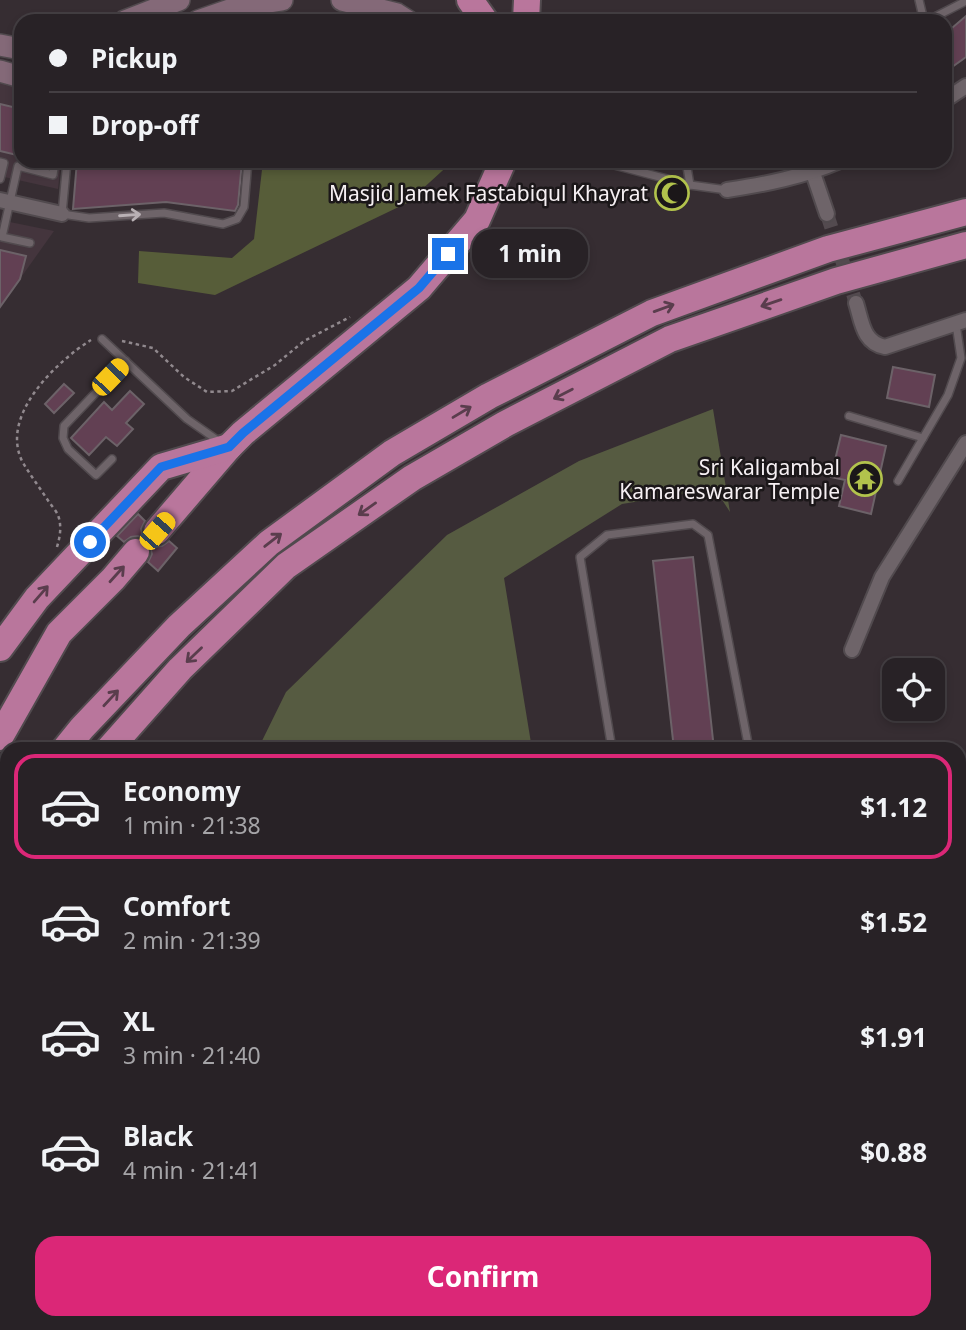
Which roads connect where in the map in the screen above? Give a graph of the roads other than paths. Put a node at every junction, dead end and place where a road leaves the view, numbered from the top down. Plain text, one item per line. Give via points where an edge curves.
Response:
1 (179, 0) edge
2 (282, 0) edge
3 (342, 0) edge
4 (966, 1) edge
5 (143, 14) edge
6 (218, 14) edge
7 (397, 14) edge
8 (939, 14) edge
9 (0, 162) edge
10 (17, 168) edge
11 (27, 168) edge
12 (54, 168) edge
13 (66, 168) edge
14 (247, 168) edge
15 (499, 168) edge
16 (626, 168) edge
17 (687, 168) edge
18 (824, 168) edge
19 (813, 173) junction
20 (0, 179) edge
21 (690, 185) junction
22 (727, 190) joint
23 (5, 201) edge
24 (966, 212) edge
25 (62, 214) junction
26 (827, 215) tunnel mouth
27 (30, 243) dead end
28 (966, 245) edge
29 (856, 303) tunnel mouth
30 (961, 322) edge
31 (102, 339) road end
32 (126, 361) junction
33 (849, 416) dead end
34 (923, 438) junction
35 (966, 443) edge
36 (229, 447) junction
37 (112, 459) dead end
38 (898, 481) dead end
39 (157, 531) dead end
40 (136, 552) dead end
41 (0, 649) edge
42 (852, 650) dead end
43 (0, 737) edge
44 (71, 742) edge
45 (116, 742) edge
46 (611, 742) edge
47 (748, 742) edge

1 - 5 street
2 - 6 street
3 - 7 street
4 - 8 lane
9 - 20 lane via 4,163
10 - 23 lane
11 - 12 lane via 53,174
13 - 25 lane
25 -> 14 lane via 89,218 164,213 230,222 244,207
15 - 36 highway via 477,220 419,288
16 - 21 lane
17 - 21 lane
18 - 19 street
19 - 22 street
19 - 26 street
21 - 22 lane
23 - 25 street
23 - 27 lane via 2,237
44 -> 24 highway via 179,626 269,542 392,453 489,396 652,313 828,249
28 -> 45 highway via 836,281 670,339 412,478 286,566 180,669
29 - 30 street via 867,338 885,347
30 - 34 lane via 961,358 948,395
31 - 32 lane
32 - 36 lane via 187,419
32 - 37 lane via 64,426 68,449 96,475
33 - 34 lane
34 - 38 lane
35 - 42 street via 883,577
36 - 39 highway
41 -> 36 highway via 37,598 161,467
43 -> 40 highway via 58,634
46 - 47 lane via 580,557 607,535 693,524 708,535

